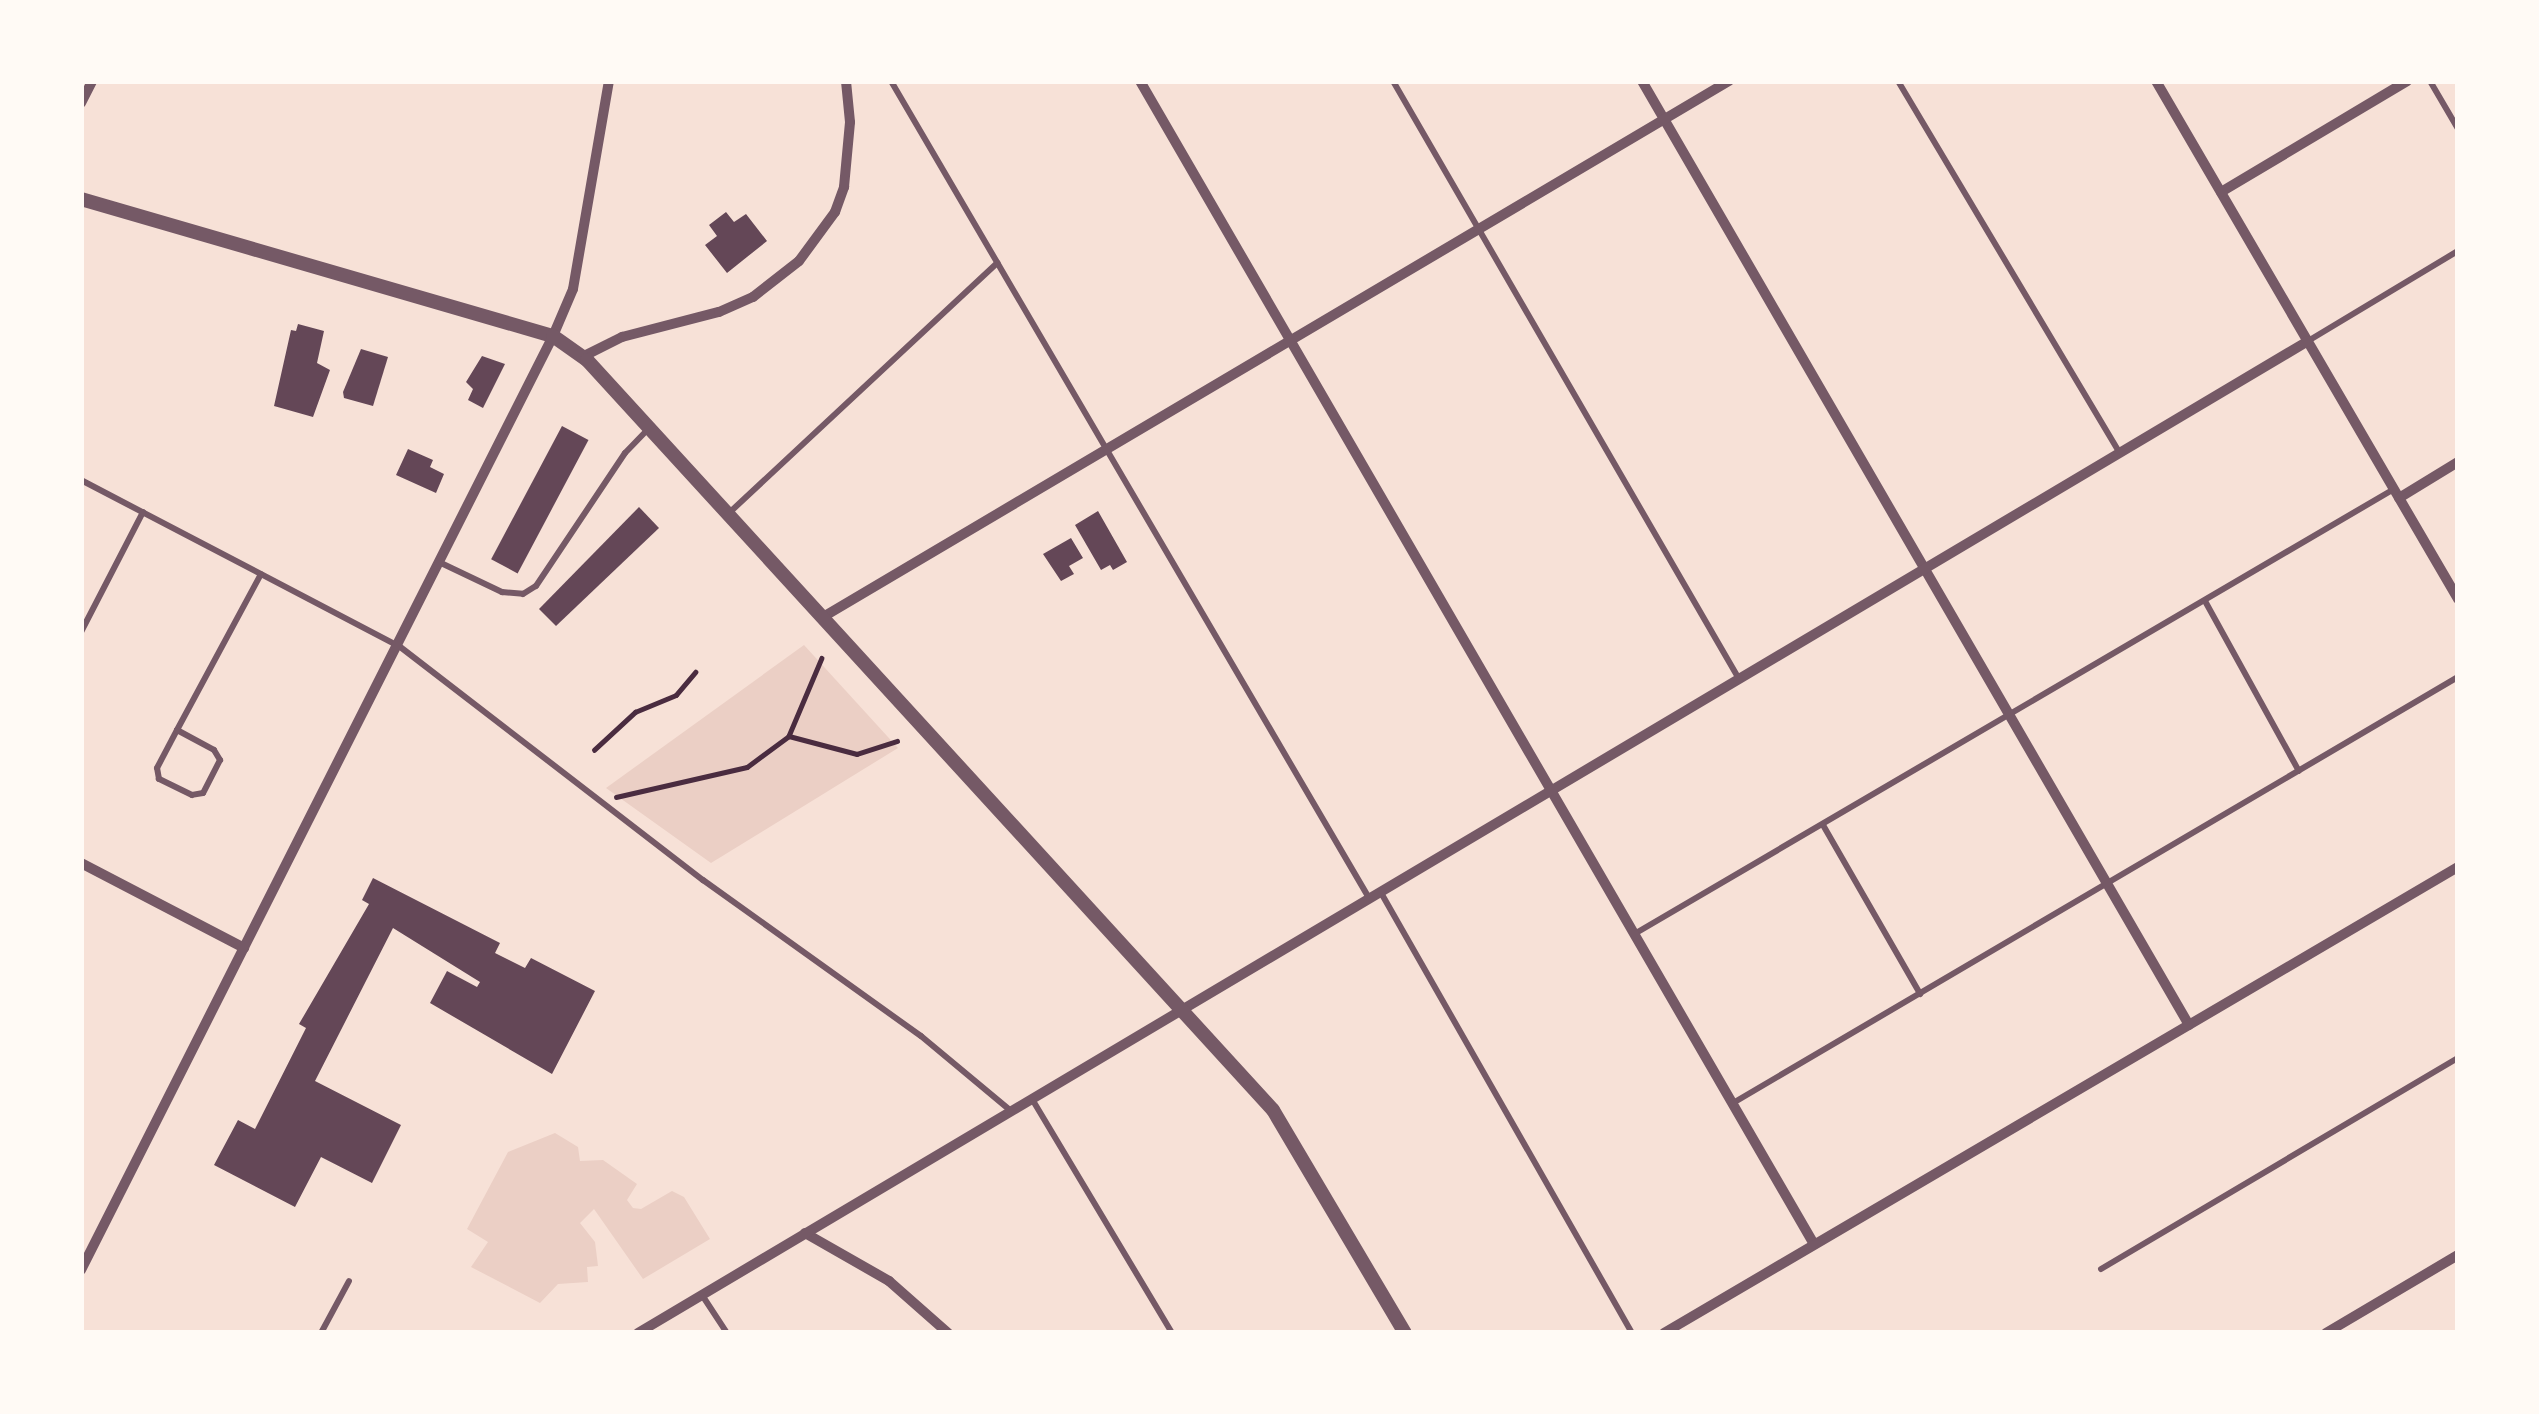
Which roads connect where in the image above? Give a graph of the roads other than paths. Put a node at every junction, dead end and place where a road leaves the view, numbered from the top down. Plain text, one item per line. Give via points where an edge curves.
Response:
1 (92, 81) edge
2 (609, 81) edge
3 (846, 81) edge
4 (891, 81) edge
5 (1140, 81) edge
6 (1393, 81) edge
7 (1642, 81) edge
8 (1729, 81) edge
9 (1898, 81) edge
10 (2156, 81) edge
11 (2407, 81) edge
12 (2430, 81) edge
13 (81, 103) edge
14 (1665, 119) junction
15 (2458, 129) edge
16 (2221, 192) junction
17 (81, 200) edge
18 (1478, 230) junction
19 (2458, 250) edge
20 (998, 263) junction
21 (553, 336) junction
22 (1291, 341) junction
23 (2308, 341) junction
24 (582, 357) junction
25 (650, 427) junction
26 (1107, 450) junction
27 (2120, 453) junction
28 (2458, 463) edge
29 (81, 479) edge
30 (2396, 493) junction
31 (143, 512) junction
32 (729, 513) junction
33 (440, 563) junction
34 (1925, 568) junction
35 (261, 574) junction
36 (2458, 598) edge
37 (2204, 599) junction
38 (824, 617) junction
39 (81, 632) edge
40 (399, 646) junction
41 (2458, 677) edge
42 (1739, 679) junction
43 (2009, 713) junction
44 (177, 730) junction
45 (2299, 771) junction
46 (1554, 789) junction
47 (1822, 824) junction
48 (81, 862) edge
49 (2458, 867) edge
50 (2108, 884) junction
51 (1375, 895) junction
52 (1636, 933) junction
53 (244, 948) junction
54 (1920, 994) junction
55 (1179, 1011) junction
56 (2189, 1025) junction
57 (2458, 1058) edge
58 (1031, 1099) junction
59 (1733, 1102) junction
60 (1011, 1111) junction
61 (806, 1233) junction
62 (1814, 1244) junction
63 (2458, 1256) edge
64 (2101, 1269) dead end
65 (81, 1270) edge
66 (350, 1281) dead end
67 (702, 1295) junction
68 (321, 1333) edge
69 (638, 1333) edge
70 (727, 1333) edge
71 (948, 1333) edge
72 (1172, 1333) edge
73 (1405, 1333) edge
74 (1632, 1333) edge
75 (1664, 1333) edge
76 (2326, 1333) edge

1 - 13 street
2 - 21 street via 574,289
3 - 24 street via 844,187 799,261 719,312 622,337
4 - 20 lane
5 - 22 street
6 - 18 lane
7 - 14 street
8 - 14 street
9 - 27 lane
10 - 16 street
11 - 16 street
12 - 15 lane
14 - 18 street
14 - 34 street
16 - 23 street
17 - 21 street
18 - 22 street
18 - 42 lane
19 - 23 lane
20 - 26 lane
20 - 32 lane
21 - 24 street
21 - 33 street
22 - 26 street
22 - 46 street
23 - 27 street
23 - 30 street
24 - 25 street
25 - 32 street
25 - 33 lane via 536,586 502,592
26 - 38 street
26 - 51 lane
27 - 34 street
28 - 30 street
29 - 31 lane
30 - 36 street
30 - 37 lane
31 - 35 lane
31 - 39 lane
32 - 38 street
33 - 40 street
34 - 42 street
34 - 43 street
35 - 40 lane
35 - 44 lane
37 - 43 lane
37 - 45 lane
38 - 55 street
40 - 53 street
40 - 60 lane
41 - 45 lane
42 - 46 street
43 - 47 lane
43 - 50 street
44 - 44 lane via 159,779 203,793 220,760
45 - 50 lane
46 - 51 street
46 - 52 street
47 - 52 lane
47 - 54 lane
48 - 53 street
49 - 56 street
50 - 54 lane
50 - 56 street
51 - 55 street
51 - 74 lane
52 - 59 street
53 - 65 street
54 - 59 lane
55 - 58 street
55 - 73 street via 1287,1130
56 - 62 street
57 - 64 lane
58 - 60 street
58 - 72 lane
59 - 62 street
60 - 61 street
61 - 67 street
61 - 71 street via 889,1281
62 - 75 street
63 - 76 street
66 - 68 lane
67 - 69 street
67 - 70 lane

